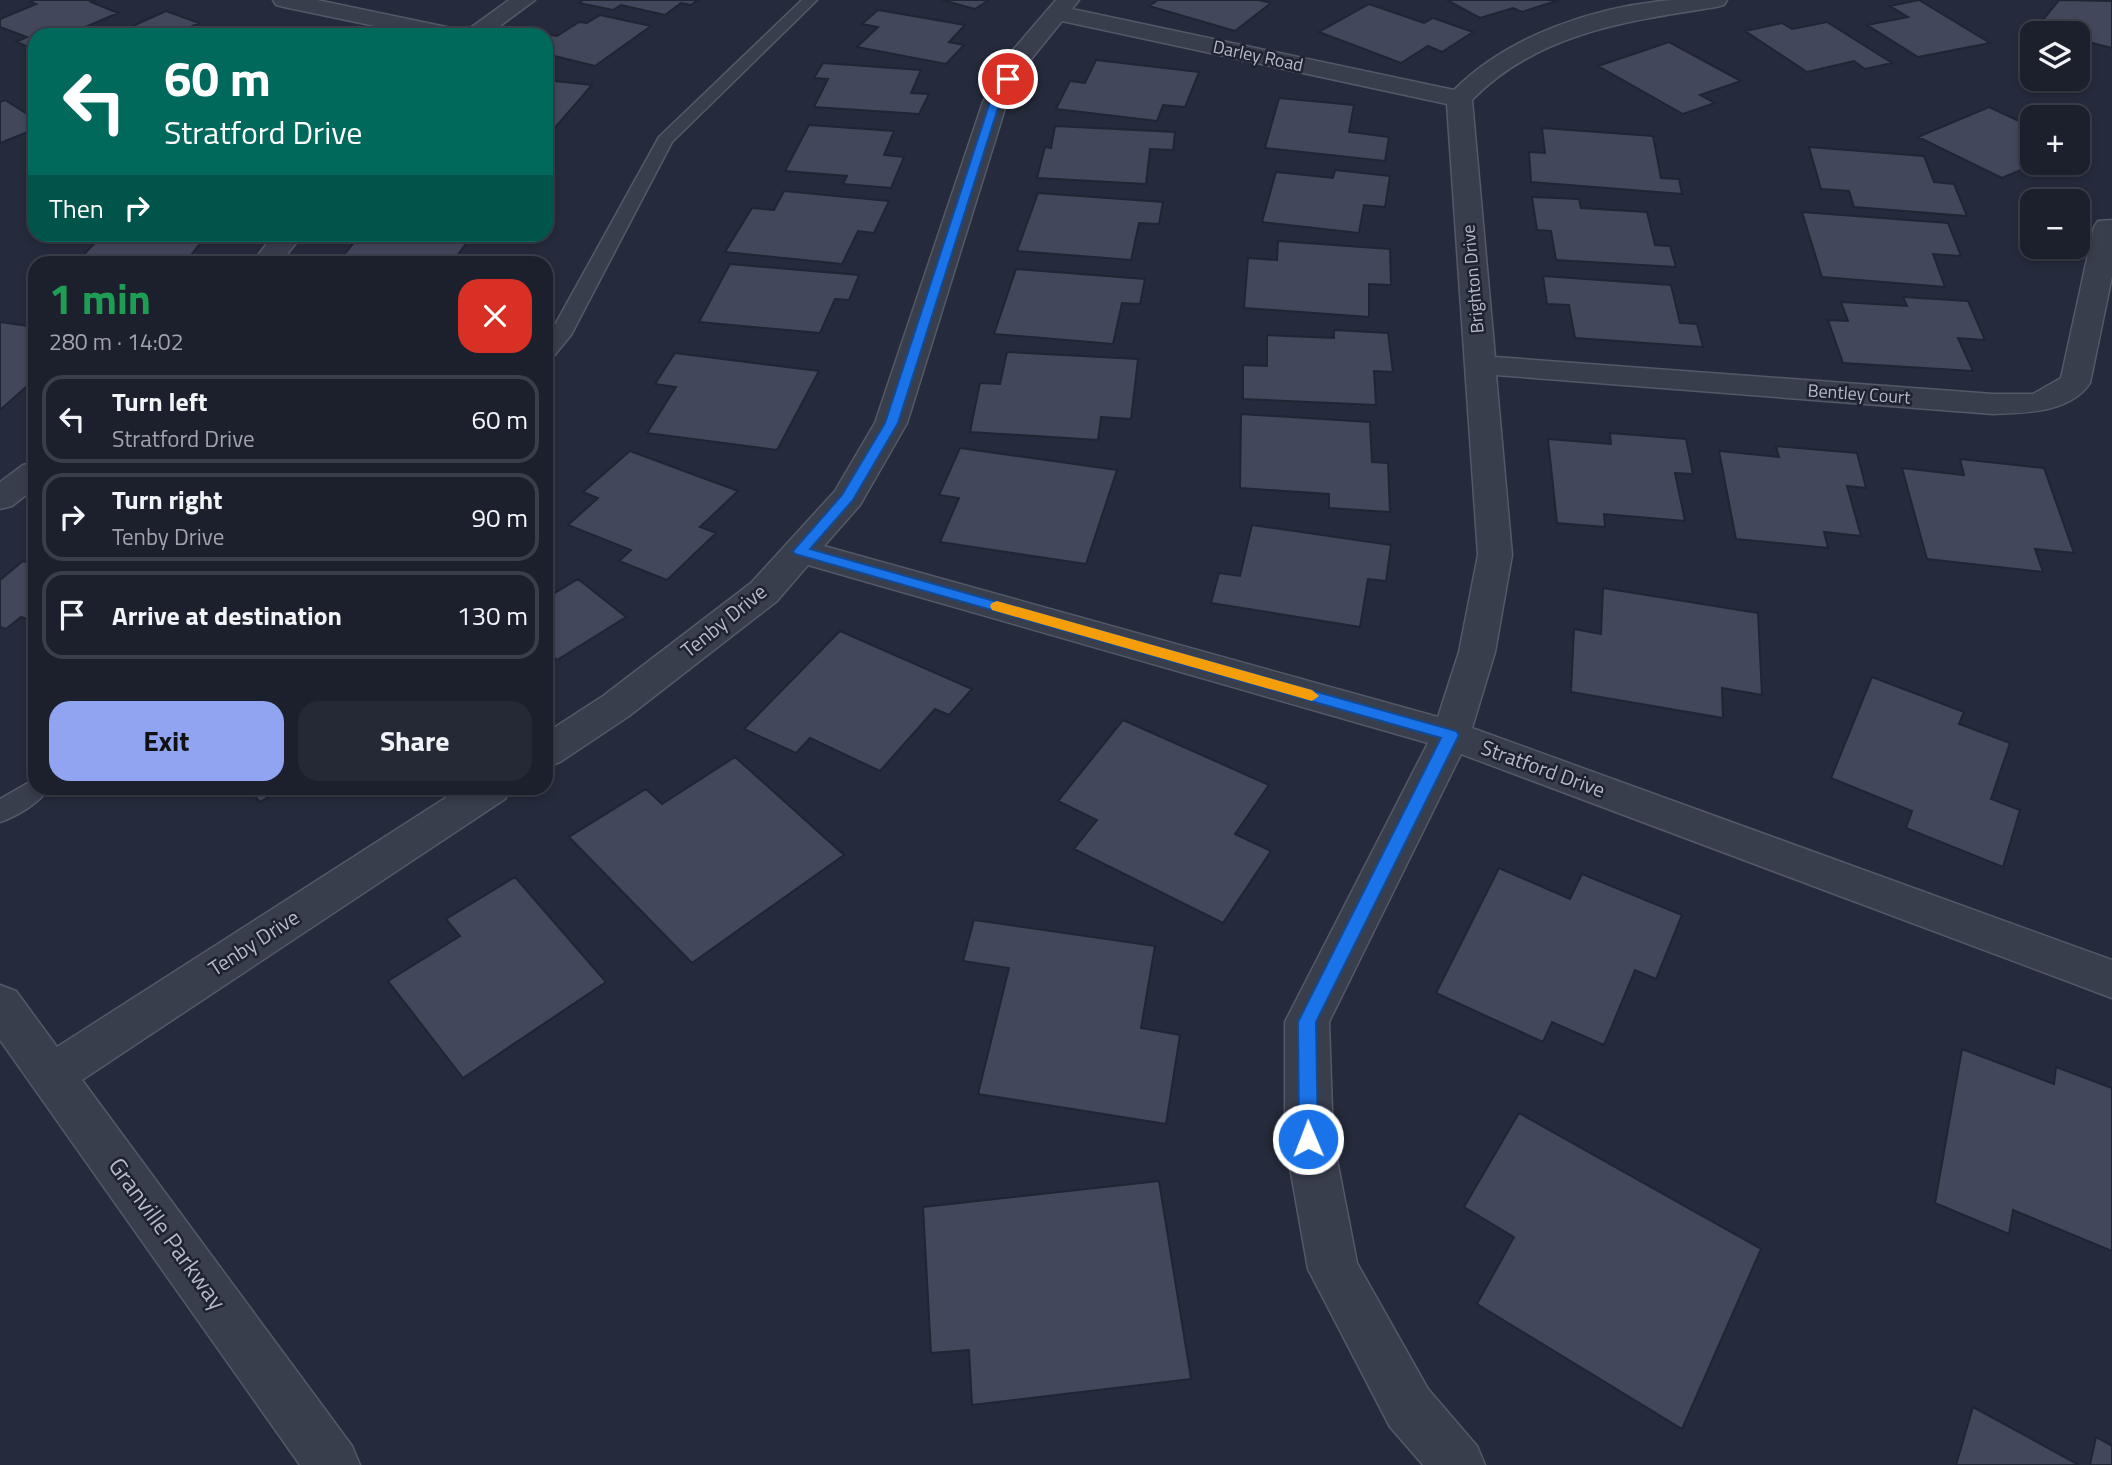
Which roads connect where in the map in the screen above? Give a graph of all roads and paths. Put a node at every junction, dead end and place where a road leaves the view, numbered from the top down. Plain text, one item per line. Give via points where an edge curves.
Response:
1 (284, 0) edge
2 (524, 0) edge
3 (810, 0) edge
4 (1716, 0) edge
5 (1062, 7) edge
6 (418, 28) edge
7 (482, 28) edge
8 (1459, 99) junction
9 (2108, 228) dead end
10 (283, 242) edge
11 (272, 256) edge
12 (553, 345) edge
13 (1480, 365) junction
14 (0, 467) edge
15 (28, 472) edge
16 (28, 477) edge
17 (0, 498) edge
18 (800, 551) junction
19 (1451, 735) junction
20 (553, 747) edge
21 (28, 793) edge
22 (480, 795) edge
23 (0, 812) edge
24 (2112, 979) edge
25 (0, 1004) edge
26 (52, 1075) junction
27 (333, 1465) edge
28 (1458, 1465) edge

1 - 6 street
2 - 7 street
3 - 12 lane via 665,140
4 - 8 street via 1602,19 1541,40 1490,70
5 - 8 street, Darley Road
5 - 18 street, Tenby Drive via 1020,55 995,102 891,423 848,497
8 - 13 street, Brighton Drive
9 - 13 street, Bentley Court via 2075,383 2039,403 1993,404
10 - 11 street
13 - 19 street, Brighton Drive via 1495,555 1477,652
14 - 15 street
16 - 17 street
18 - 19 street, Stratford Drive
18 - 20 street, Tenby Drive via 764,593 616,706
19 - 24 street, Stratford Drive
19 - 28 street, Brighton Drive via 1307,1022 1308,1139 1333,1269 1409,1408
21 - 23 lane
22 - 26 street, Tenby Drive
25 - 26 street, Granville Parkway
26 - 27 street, Granville Parkway

